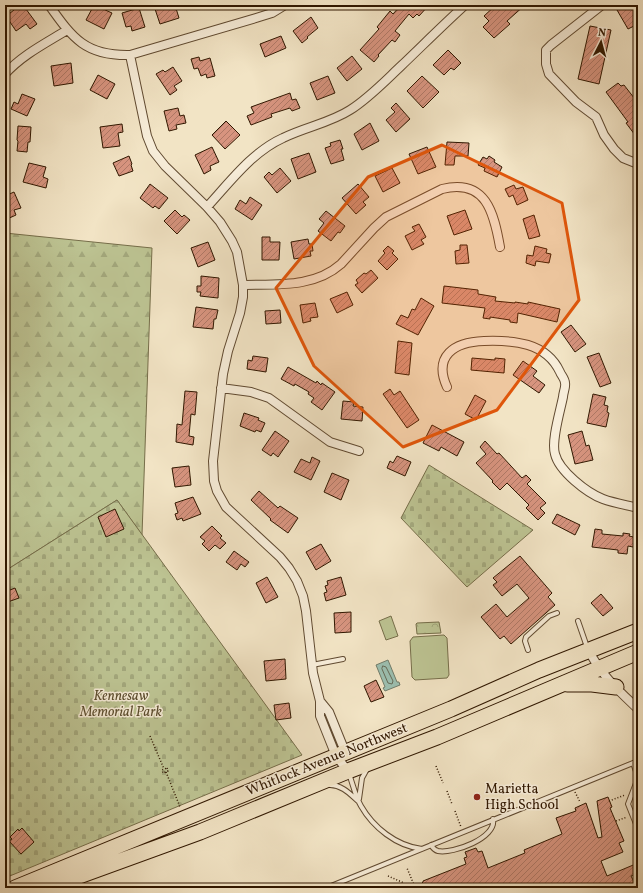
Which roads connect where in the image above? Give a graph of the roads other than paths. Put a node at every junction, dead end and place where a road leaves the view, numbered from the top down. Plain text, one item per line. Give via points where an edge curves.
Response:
1 (50, 5) edge
2 (285, 5) edge
3 (464, 5) edge
4 (602, 5) edge
5 (67, 30) junction
6 (130, 55) junction
7 (5, 74) edge
8 (638, 164) edge
9 (207, 207) junction
10 (500, 247) dead end
11 (243, 285) junction
12 (447, 387) dead end
13 (221, 388) junction
14 (359, 452) dead end
15 (638, 508) edge
16 (557, 613) dead end
17 (578, 621) dead end
18 (638, 631) edge
19 (638, 640) edge
20 (528, 650) dead end
21 (638, 652) edge
22 (622, 658) junction
23 (343, 659) dead end
24 (593, 659) junction
25 (312, 665) junction
26 (558, 685) junction
27 (618, 689) junction
28 (638, 708) edge
29 (482, 717) junction
30 (341, 754) junction
31 (376, 760) junction
32 (638, 761) edge
33 (633, 763) junction
34 (348, 771) junction
35 (638, 778) edge
36 (305, 789) junction
37 (359, 801) junction
38 (493, 819) junction
39 (638, 829) edge
40 (431, 845) junction
41 (422, 849) junction
42 (15, 888) edge
43 (46, 888) edge
44 (326, 888) edge

1 - 5 street
2 - 6 street via 272,13
3 - 9 street via 360,102 335,118 274,142 250,161
4 - 8 street via 546,50 546,64 549,74 576,102 596,116 604,135 614,149 623,158
5 - 6 street via 91,49 106,54
5 - 7 street via 12,66
6 - 9 street via 150,144 165,166
9 - 11 street via 232,241 239,260
10 - 11 street via 494,216 487,204 468,189 450,187 386,217 336,269 321,277 297,283
11 - 13 street via 240,313 224,362
12 - 15 street via 442,377 442,362 452,348 461,344 491,341 522,343 538,348 556,364 565,383 554,444 555,455 561,466 591,493 603,499
13 - 14 street via 251,392 269,398 321,437
13 - 25 street via 213,461 217,491 226,506 280,557 297,581 306,611
16 - 20 lane via 526,637
17 - 24 lane
18 - 24 highway, Whitlock Avenue Northwest
19 - 24 highway
21 - 22 highway, Whitlock Avenue Northwest
22 - 24 highway, Whitlock Avenue Northwest
22 - 27 highway via 617,674
23 - 25 lane
24 - 26 highway, Whitlock Avenue Northwest
24 - 27 street
24 - 29 highway via 521,690
24 - 30 highway, Whitlock Avenue Northwest via 531,673
25 - 30 street via 320,701 330,712
26 - 27 highway via 582,684
26 - 29 highway, Whitlock Avenue Northwest
27 - 28 street
29 - 31 highway, Whitlock Avenue Northwest
30 - 34 street
30 - 42 highway, Whitlock Avenue Northwest
31 - 34 highway, Whitlock Avenue Northwest
31 - 37 lane via 362,778
32 - 33 lane
33 - 35 lane
33 - 38 lane
34 - 36 highway, Whitlock Avenue Northwest
34 - 37 lane
35 - 39 lane via 628,804
36 - 37 lane via 335,785
36 - 43 highway, Whitlock Avenue Northwest via 200,832
37 - 41 lane via 370,818 387,835 401,843
38 - 40 lane
38 - 40 lane via 491,831 469,845 442,851
40 - 41 lane
41 - 44 lane

